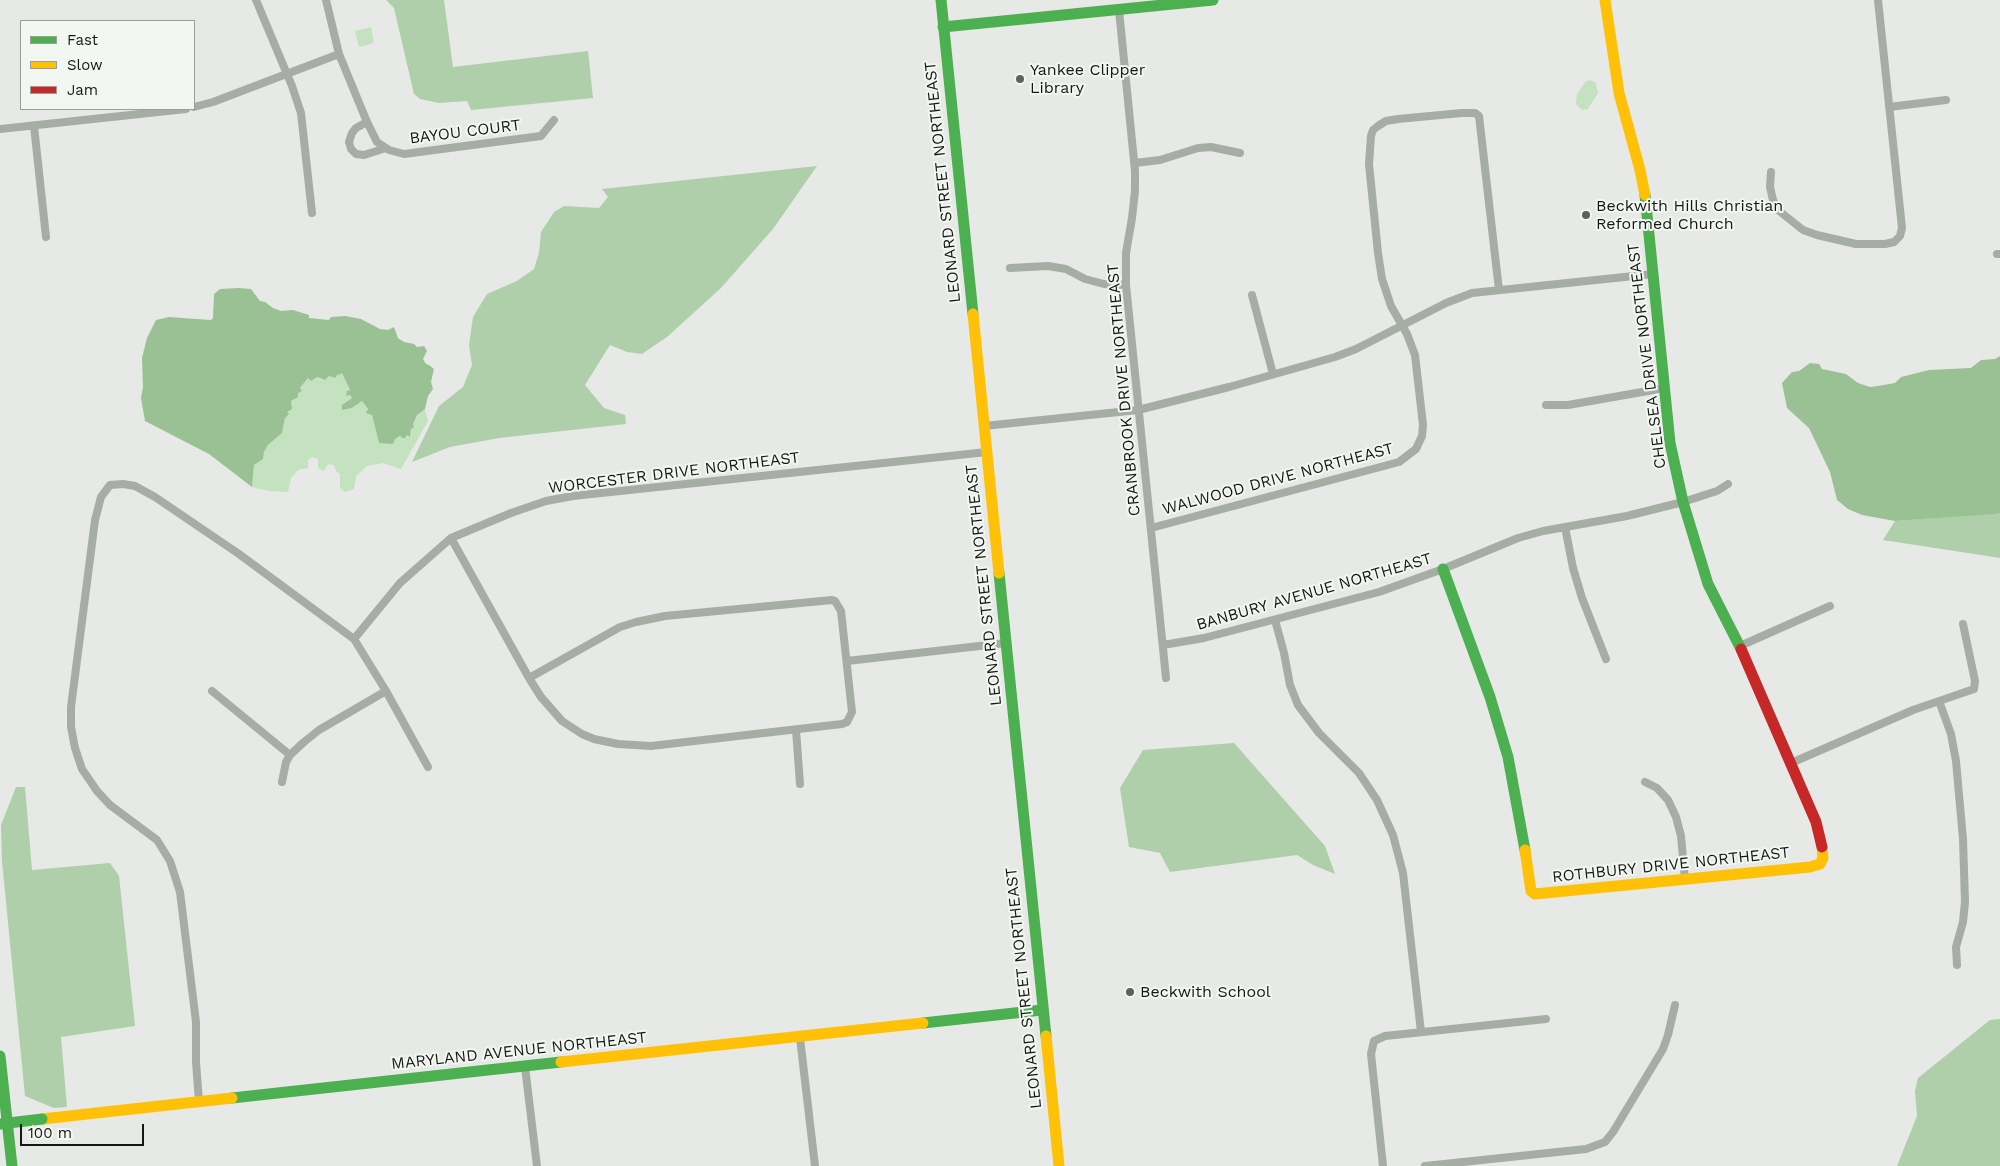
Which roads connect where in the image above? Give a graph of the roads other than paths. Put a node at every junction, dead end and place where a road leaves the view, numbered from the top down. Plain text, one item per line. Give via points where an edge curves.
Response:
1 (256, 0) edge
2 (326, 0) edge
3 (941, 0) edge
4 (1213, 0) edge
5 (1605, 0) edge
6 (1878, 0) edge
7 (1118, 10) junction
8 (943, 27) junction
9 (338, 54) junction
10 (286, 72) junction
11 (1946, 100) dead end
12 (195, 107) edge
13 (1889, 107) junction
14 (177, 110) edge
15 (554, 120) dead end
16 (367, 122) junction
17 (34, 126) junction
18 (0, 130) edge
19 (386, 148) junction
20 (1240, 153) dead end
21 (1134, 164) junction
22 (1771, 172) dead end
23 (312, 212) dead end
24 (46, 237) dead end
25 (1010, 268) dead end
26 (1653, 274) junction
27 (1126, 285) junction
28 (1499, 290) junction
29 (1252, 295) dead end
30 (1402, 326) junction
31 (1273, 374) junction
32 (1665, 388) junction
33 (1546, 406) dead end
34 (1138, 410) junction
35 (984, 426) junction
36 (987, 452) junction
37 (1728, 484) dead end
38 (1683, 502) junction
39 (1566, 527) junction
40 (1151, 528) junction
41 (451, 538) junction
42 (1443, 570) junction
43 (1830, 606) dead end
44 (1275, 620) junction
45 (1963, 624) dead end
46 (354, 639) junction
47 (1006, 643) junction
48 (1163, 645) junction
49 (1740, 646) junction
50 (1606, 659) dead end
51 (847, 661) junction
52 (529, 678) junction
53 (1166, 678) dead end
54 (386, 691) junction
55 (212, 692) dead end
56 (1939, 701) junction
57 (796, 730) junction
58 (290, 755) junction
59 (1791, 763) junction
60 (428, 767) dead end
61 (282, 782) dead end
62 (1645, 782) dead end
63 (800, 784) dead end
64 (1820, 864) joint
65 (1685, 880) junction
66 (1957, 965) dead end
67 (1675, 1005) dead end
68 (1042, 1010) junction
69 (1546, 1020) dead end
70 (1421, 1032) junction
71 (800, 1038) junction
72 (0, 1056) edge
73 (525, 1067) junction
74 (199, 1102) junction
75 (0, 1124) edge
76 (1504, 1162) edge
77 (12, 1166) edge
78 (537, 1166) edge
79 (815, 1166) edge
80 (1058, 1166) edge
81 (1384, 1166) edge
82 (1424, 1166) edge

1 - 10 street
2 - 9 street, BAYOU COURT
3 - 8 main road, LEONARD STREET NORTHEAST
4 - 7 main road
5 - 26 main road, CHELSEA DRIVE NORTHEAST via 1619,93 1640,170
6 - 13 street
7 - 8 main road
7 - 21 street, CRANBROOK DRIVE NORTHEAST
8 - 35 main road, LEONARD STREET NORTHEAST
9 - 10 street
9 - 16 street, BAYOU COURT
10 - 12 street
10 - 23 street via 301,113
11 - 13 street
13 - 22 street via 1902,228 1894,242 1856,244 1803,230 1778,210 1770,187
14 - 17 street
15 - 19 street, BAYOU COURT via 541,136 404,154
16 - 19 street, BAYOU COURT via 377,142
16 - 19 street via 352,133 351,149 364,155
17 - 18 street
17 - 24 street
20 - 21 street via 1211,147 1198,148
21 - 27 street, CRANBROOK DRIVE NORTHEAST via 1135,191 1126,248
25 - 27 street via 1048,266 1066,269 1104,284
26 - 28 street
26 - 32 main road, CHELSEA DRIVE NORTHEAST
27 - 34 street, CRANBROOK DRIVE NORTHEAST
28 - 30 street via 1457,298
28 - 30 street via 1481,120 1475,112 1383,123 1373,130 1369,167 1385,289
29 - 31 street
30 - 31 street via 1343,354
30 - 40 street, WALWOOD DRIVE NORTHEAST via 1415,355 1423,425 1421,440 1411,455 1399,462
31 - 34 street
32 - 33 street
32 - 38 main road, CHELSEA DRIVE NORTHEAST via 1670,444
34 - 35 street
34 - 40 street, CRANBROOK DRIVE NORTHEAST
35 - 36 main road, LEONARD STREET NORTHEAST
36 - 41 street, WORCESTER DRIVE NORTHEAST via 573,496 511,513
36 - 47 main road, LEONARD STREET NORTHEAST
37 - 38 street, BANBURY AVENUE NORTHEAST
38 - 39 street, BANBURY AVENUE NORTHEAST
38 - 49 main road, CHELSEA DRIVE NORTHEAST via 1708,584
39 - 42 street, BANBURY AVENUE NORTHEAST via 1518,538
39 - 50 street via 1577,581
40 - 48 street, CRANBROOK DRIVE NORTHEAST
41 - 46 street, WORCESTER DRIVE NORTHEAST via 400,583
41 - 52 street
42 - 44 street, BANBURY AVENUE NORTHEAST
42 - 65 main road, ROTHBURY DRIVE NORTHEAST via 1508,754 1531,891 1541,894
43 - 49 street
44 - 48 street, BANBURY AVENUE NORTHEAST via 1199,640
44 - 70 street via 1298,705 1359,773 1377,800 1393,835 1405,888
45 - 56 street via 1975,687
46 - 54 street
46 - 74 street via 246,559 135,486 116,484 110,486 102,497 95,520 71,727 82,770 97,791 110,805 157,840 170,861 180,892 196,1022
47 - 51 street
47 - 68 main road, LEONARD STREET NORTHEAST
48 - 53 street, CRANBROOK DRIVE NORTHEAST
49 - 59 main road, CHELSEA DRIVE NORTHEAST
51 - 52 street via 841,611 832,600 665,616 636,622 620,627
51 - 57 street via 852,712 847,722
52 - 57 street via 550,710 562,721 594,739 618,744 651,746
54 - 58 street via 319,730
54 - 60 street
55 - 58 street
56 - 59 street
56 - 66 street via 1953,743 1963,840 1965,902 1956,947
57 - 63 street
58 - 61 street
59 - 64 main road, CHELSEA DRIVE NORTHEAST via 1822,838 1823,858
62 - 65 street via 1657,788 1668,800 1676,817
64 - 65 main road, ROTHBURY DRIVE NORTHEAST via 1810,868
67 - 76 street via 1663,1049 1605,1142 1586,1149
68 - 71 main road, MARYLAND AVENUE NORTHEAST
68 - 80 main road, LEONARD STREET NORTHEAST
69 - 70 street
70 - 81 street via 1384,1036 1374,1041 1371,1054
71 - 73 main road, MARYLAND AVENUE NORTHEAST
71 - 79 street
72 - 77 main road
73 - 74 main road, MARYLAND AVENUE NORTHEAST
73 - 78 street
74 - 75 main road, MARYLAND AVENUE NORTHEAST, bridge
76 - 82 street

